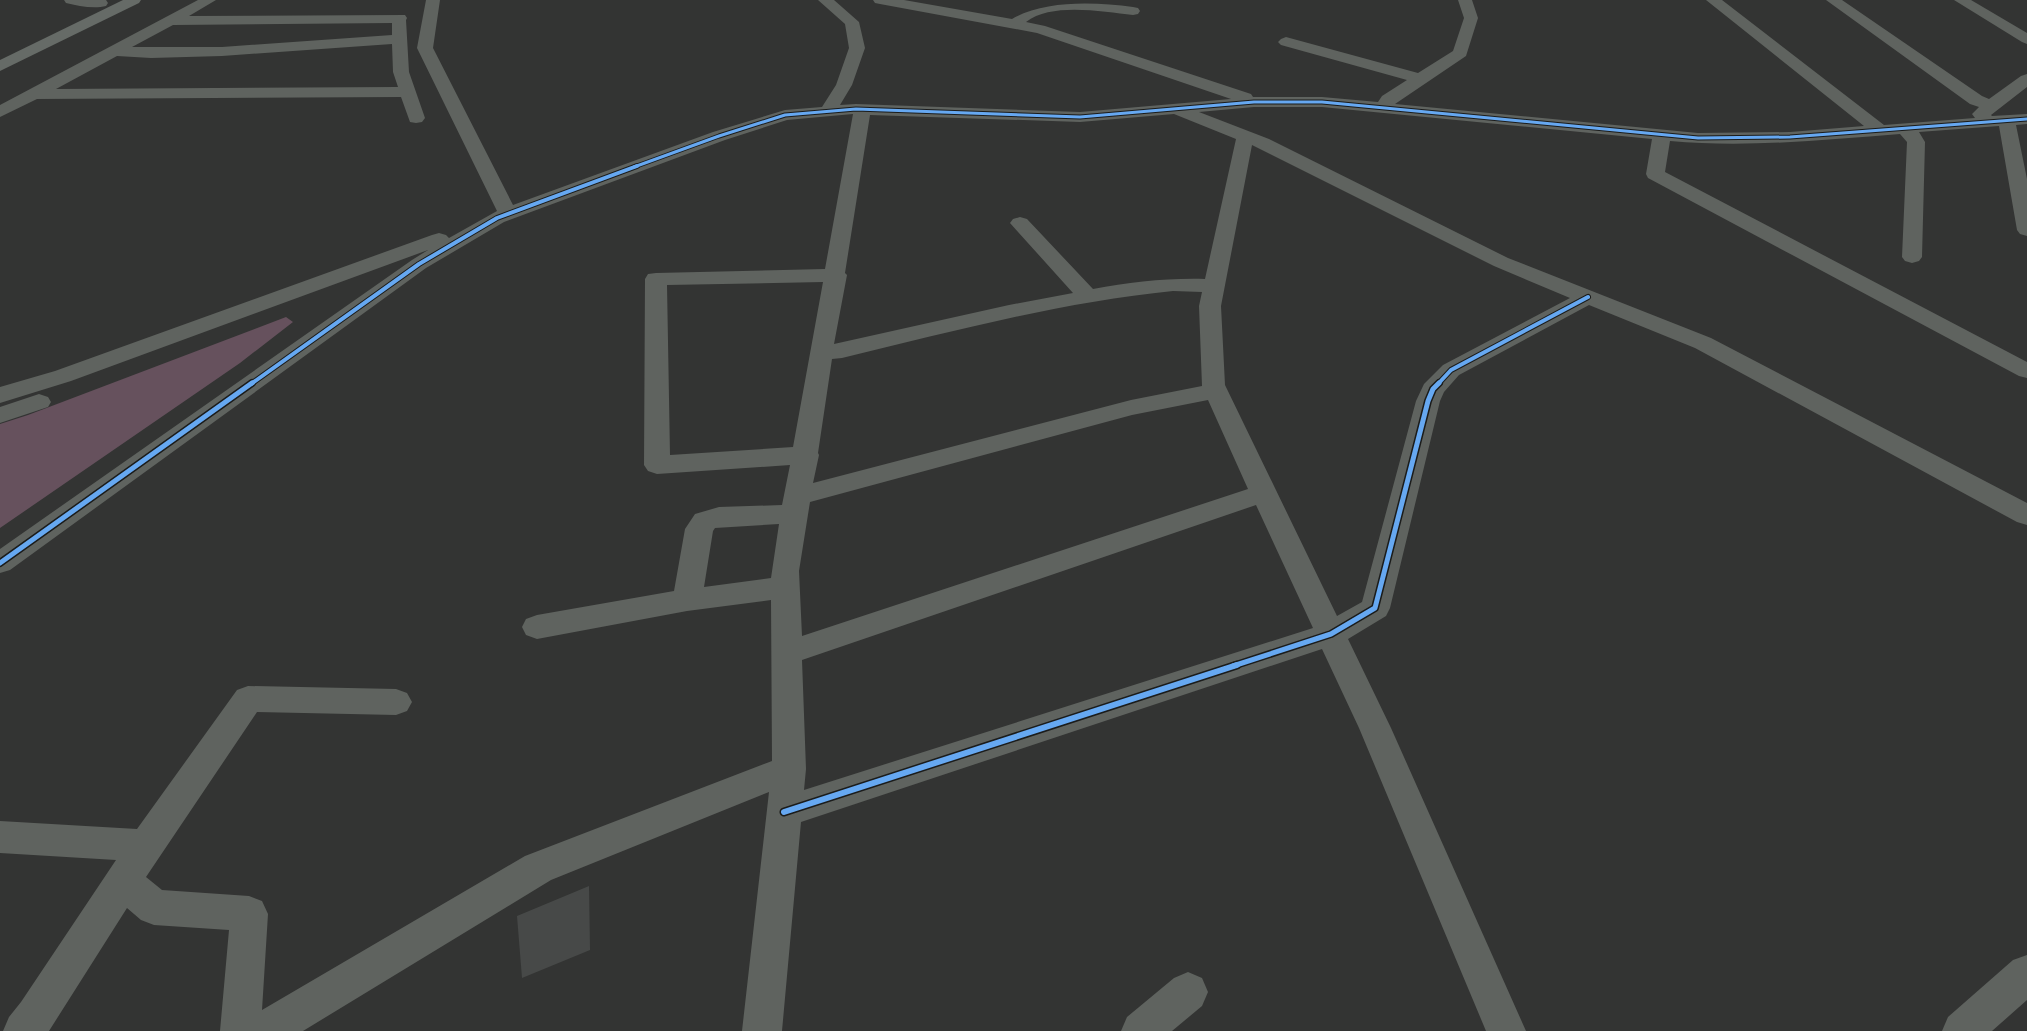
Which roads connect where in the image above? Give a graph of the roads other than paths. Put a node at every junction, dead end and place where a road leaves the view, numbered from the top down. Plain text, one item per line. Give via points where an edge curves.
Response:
1 (71, 0) edge
2 (134, 0) edge
3 (210, 0) edge
4 (401, 0) edge
5 (433, 0) edge
6 (825, 0) edge
7 (880, 0) edge
8 (1465, 0) edge
9 (1713, 0) edge
10 (1833, 0) edge
11 (1961, 0) edge
12 (104, 1) edge
13 (289, 5) dead end
14 (1133, 11) dead end
15 (400, 18) junction
16 (269, 19) junction
17 (171, 21) junction
18 (1015, 24) junction
19 (399, 39) junction
20 (2027, 39) edge
21 (1286, 42) dead end
22 (115, 51) junction
23 (0, 52) edge
24 (225, 52) junction
25 (0, 66) edge
26 (1420, 79) junction
27 (2027, 79) edge
28 (408, 92) junction
29 (170, 93) junction
30 (33, 94) junction
31 (1254, 102) junction
32 (149, 108) dead end
33 (1175, 108) junction
34 (1384, 108) junction
35 (862, 110) junction
36 (0, 112) edge
37 (827, 112) junction
38 (1990, 114) junction
39 (416, 118) dead end
40 (2027, 119) edge
41 (2007, 121) junction
42 (1903, 128) junction
43 (1880, 130) junction
44 (1662, 135) junction
45 (1245, 136) junction
46 (503, 216) junction
47 (1020, 223) dead end
48 (2027, 230) edge
49 (1912, 257) dead end
50 (419, 264) junction
51 (836, 275) junction
52 (1214, 286) junction
53 (1087, 296) junction
54 (1588, 297) junction
55 (824, 352) junction
56 (2027, 371) edge
57 (1216, 390) junction
58 (0, 395) edge
59 (0, 415) edge
60 (806, 455) junction
61 (1264, 493) junction
62 (797, 505) junction
63 (2027, 515) edge
64 (0, 563) edge
65 (786, 587) junction
66 (687, 600) junction
67 (537, 628) dead end
68 (1331, 634) junction
69 (787, 653) junction
70 (396, 702) dead end
71 (789, 769) junction
72 (784, 812) junction
73 (0, 837) edge
74 (146, 846) junction
75 (123, 882) junction
76 (2027, 974) edge
77 (1188, 992) dead end
78 (23, 1031) edge
79 (240, 1031) edge
80 (265, 1031) edge
81 (762, 1031) edge
82 (1141, 1031) edge
83 (1506, 1031) edge
84 (1962, 1031) edge

1 - 12 street
2 - 25 main road
3 - 17 street
4 - 15 street
5 - 46 street via 425,48
6 - 37 street via 852,22 857,48 844,85
7 - 18 street
8 - 26 street via 1471,18 1460,53
9 - 43 street
10 - 38 street via 1976,100
11 - 20 street
12 - 23 main road
13 - 16 street
14 - 18 street via 1062,7 1028,14
15 - 16 street
15 - 19 street
16 - 17 street
16 - 24 street
17 - 22 street
18 - 31 street via 1040,28
19 - 24 street
19 - 28 street via 401,72
21 - 26 street
22 - 24 street via 161,54
22 - 30 street
24 - 29 street
26 - 34 street via 1388,100
27 - 38 street
28 - 29 street
28 - 39 street
29 - 30 street
29 - 32 street
30 - 36 street
31 - 33 street
31 - 34 street via 1322,102
33 - 35 street via 1080,116
33 - 45 street
34 - 44 street
35 - 37 street
35 - 51 street
37 - 46 street via 785,115
38 - 41 street
38 - 42 street
40 - 41 street
41 - 48 street
42 - 43 street
42 - 49 street via 1916,142
43 - 44 street via 1790,137
44 - 56 street via 1654,174
45 - 52 street
45 - 54 street via 1501,262
46 - 50 street
46 - 58 street
47 - 53 street
50 - 59 street
50 - 64 street
51 - 55 street
51 - 60 street via 656,279 657,465
52 - 53 street via 1173,285
52 - 57 street via 1210,306 1213,385
53 - 55 street via 842,351
54 - 63 street via 1703,343
54 - 68 street via 1462,363 1433,389 1375,608
55 - 60 street
57 - 61 street
57 - 62 street via 1131,408
60 - 62 street
61 - 68 street
61 - 69 street
62 - 65 street
62 - 66 street via 705,521 699,529
65 - 66 street
65 - 69 street
66 - 67 street
68 - 72 street
68 - 83 street via 1376,728
69 - 71 street
70 - 74 street via 248,700
71 - 72 street
71 - 80 street via 538,868
72 - 81 street
73 - 74 street
74 - 75 street
75 - 78 street
75 - 79 street via 154,907 249,914
76 - 84 street
77 - 82 street

